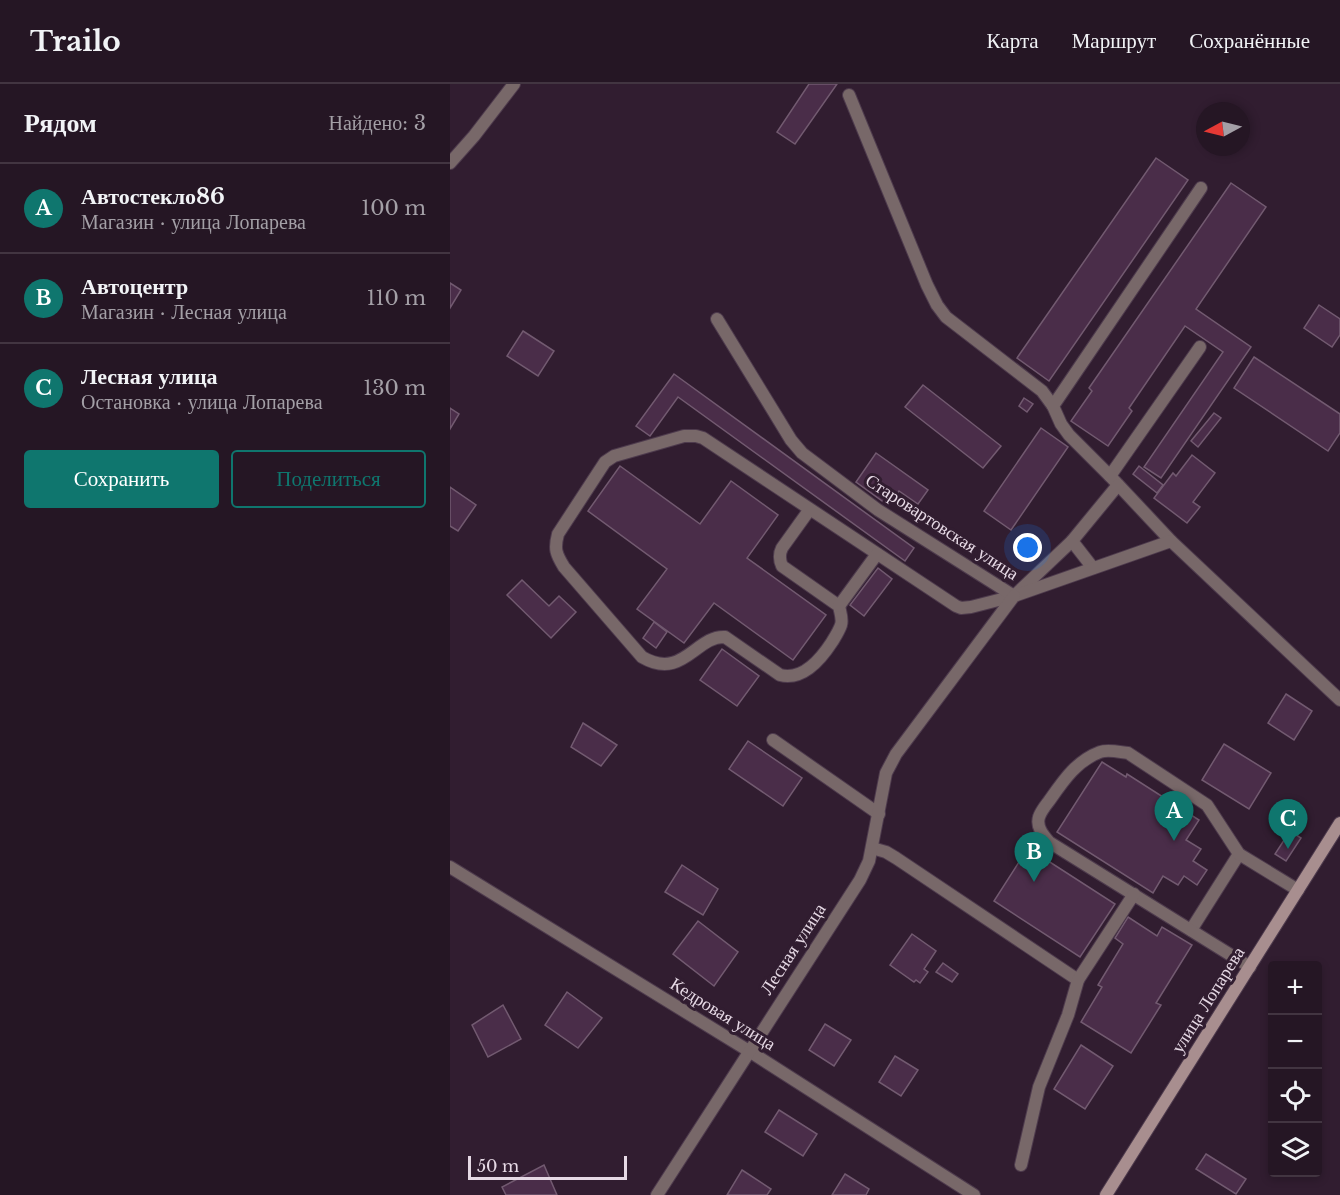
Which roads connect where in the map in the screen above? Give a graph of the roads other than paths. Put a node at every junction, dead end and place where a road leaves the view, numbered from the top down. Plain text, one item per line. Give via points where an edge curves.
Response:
1 (514, 84) edge
2 (849, 95) dead end
3 (450, 163) edge
4 (1201, 188) dead end
5 (717, 319) dead end
6 (1200, 347) dead end
7 (1053, 406) junction
8 (1114, 480) junction
9 (810, 509) junction
10 (1072, 541) junction
11 (1171, 541) junction
12 (877, 554) junction
13 (1093, 568) junction
14 (1014, 596) junction
15 (839, 606) junction
16 (1340, 700) edge
17 (773, 740) dead end
18 (879, 814) junction
19 (1340, 823) edge
20 (872, 848) junction
21 (1239, 854) junction
22 (450, 867) edge
23 (1298, 890) junction
24 (1134, 894) junction
25 (1191, 930) junction
26 (1250, 967) junction
27 (1078, 980) junction
28 (749, 1051) junction
29 (1021, 1166) dead end
30 (657, 1195) edge
31 (974, 1195) edge
32 (1106, 1195) edge

1 - 3 street
2 - 7 street via 937,306 1042,391
4 - 7 street
5 - 14 street, Старовартовская улица via 802,453 878,510
6 - 8 street, Лесная улица
7 - 8 street via 1069,435
8 - 10 street, Лесная улица
8 - 11 street
9 - 12 street
9 - 15 street via 782,548 780,561
9 - 15 street via 703,438 684,436 605,462 558,534 557,555 642,657 658,664 684,659 712,640 725,637 780,675 792,676 805,671 823,655 841,625
10 - 13 street
10 - 14 street, Лесная улица
11 - 13 street, Старовартовская улица
11 - 16 street
12 - 14 street via 961,608
12 - 15 street
13 - 14 street, Старовартовская улица
14 - 18 street, Лесная улица via 896,754 886,773
17 - 18 street
18 - 20 street, Лесная улица
19 - 23 main road, улица Лопарева
20 - 27 street via 896,858
20 - 28 street, Лесная улица via 860,880
21 - 23 street
21 - 24 street via 1207,805 1128,753 1101,752 1066,775 1039,816 1039,825 1049,842
21 - 25 street
22 - 28 street, Кедровая улица
23 - 26 main road, улица Лопарева
24 - 25 street
24 - 27 street
25 - 26 street
26 - 32 main road, улица Лопарева
27 - 29 street via 1039,1087
28 - 30 street, Лесная улица
28 - 31 street, Кедровая улица

